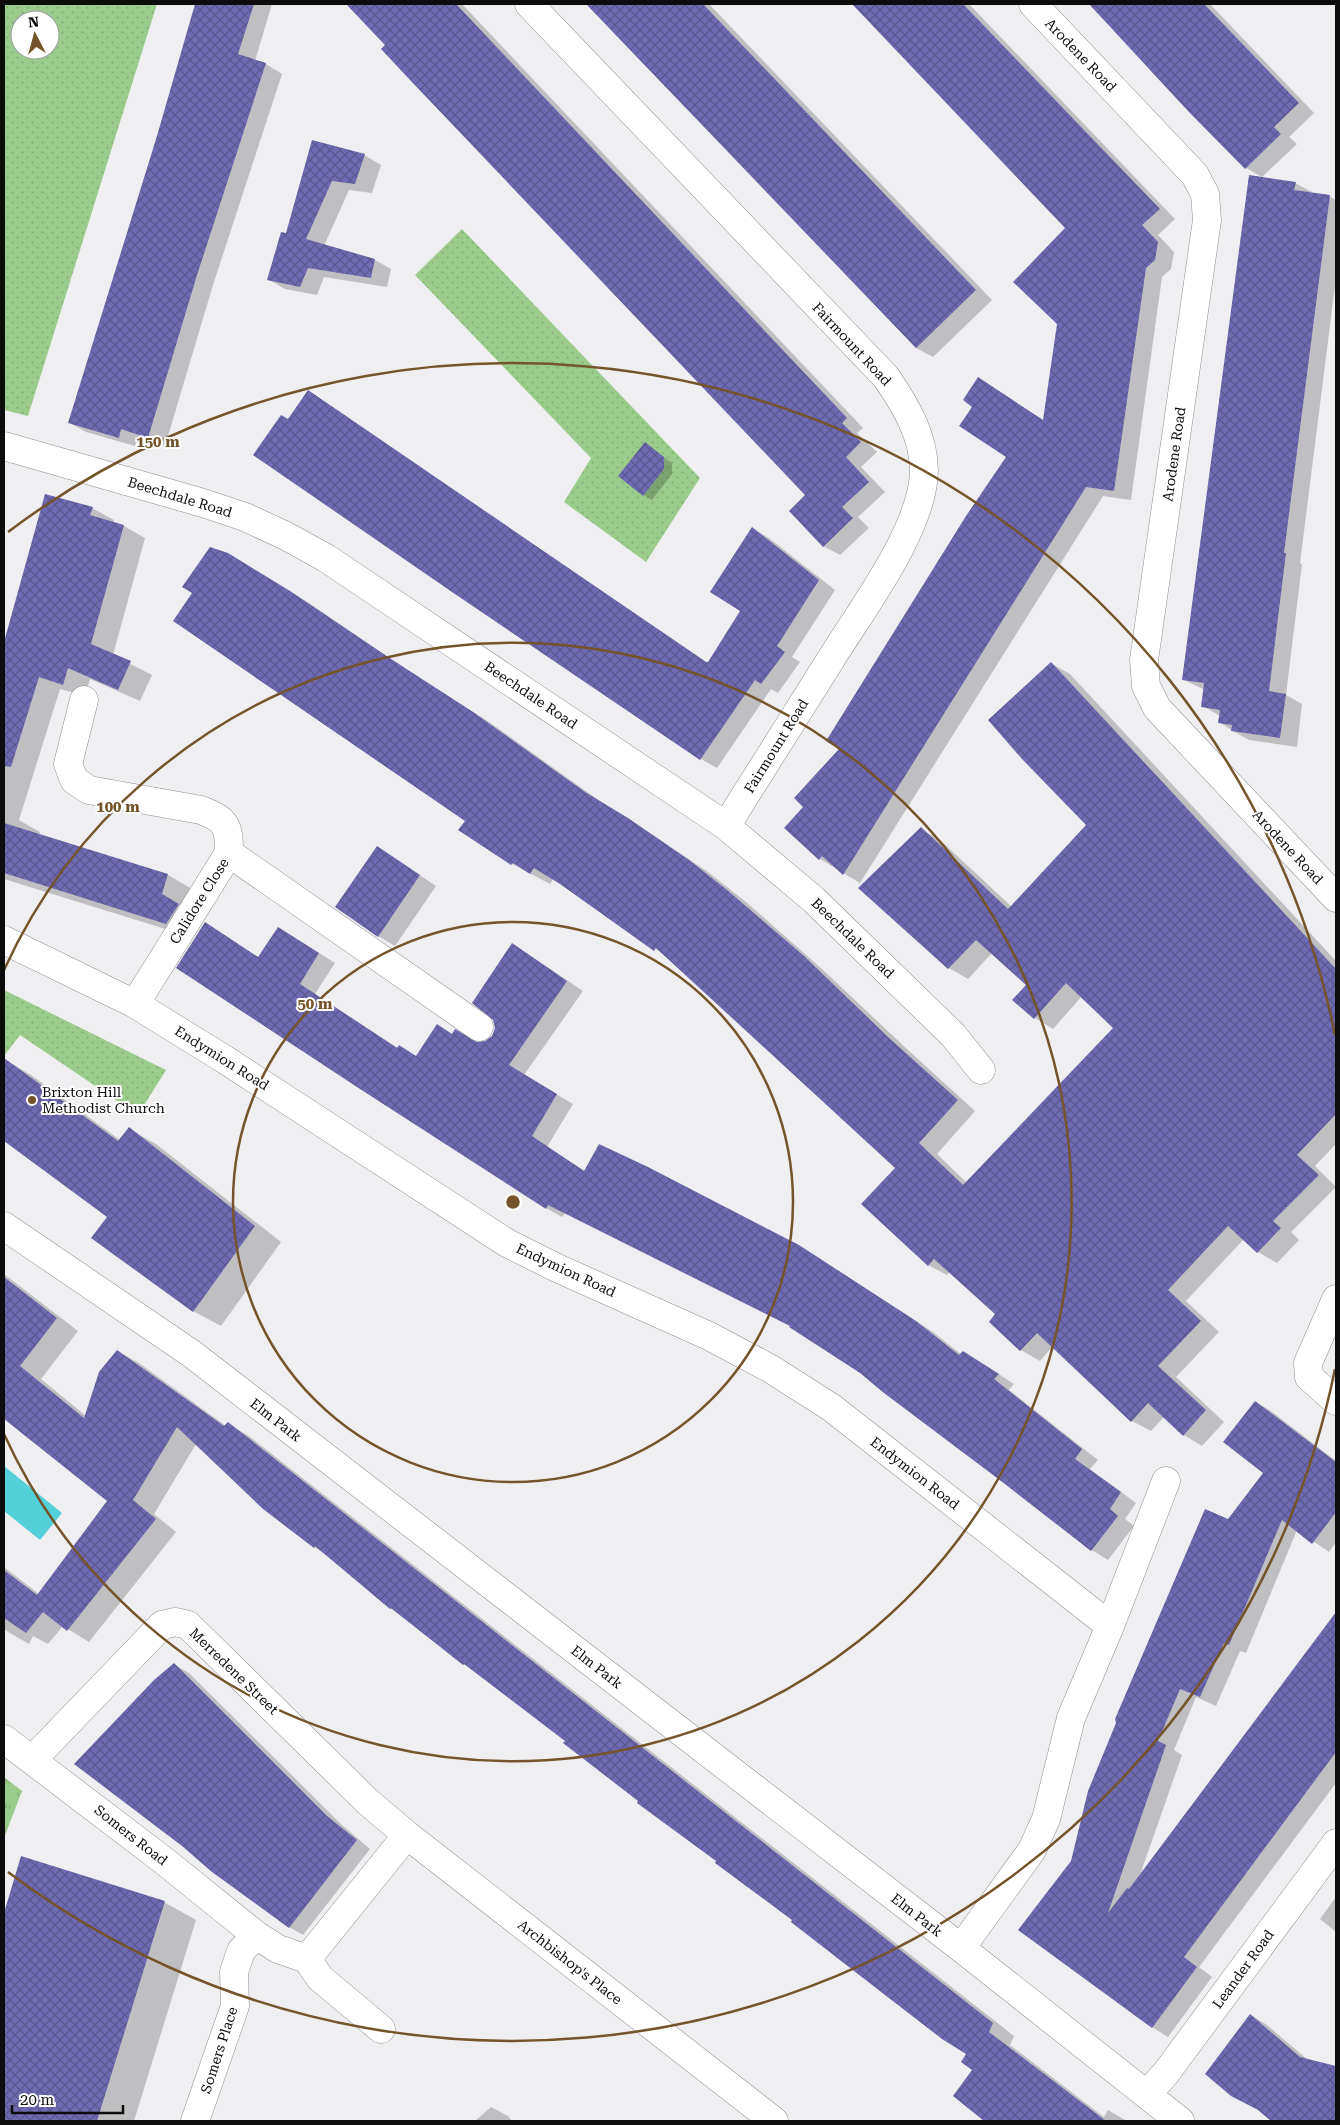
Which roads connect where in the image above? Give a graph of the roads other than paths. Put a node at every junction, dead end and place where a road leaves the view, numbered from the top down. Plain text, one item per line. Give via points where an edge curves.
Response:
1 (529, 4) edge
2 (1033, 4) edge
3 (4, 446) edge
4 (84, 700) dead end
5 (726, 826) junction
6 (229, 853) junction
7 (1336, 898) edge
8 (4, 940) edge
9 (135, 1004) junction
10 (479, 1027) dead end
11 (981, 1070) dead end
12 (4, 1226) edge
13 (1336, 1299) edge
14 (1336, 1401) edge
15 (1166, 1481) dead end
16 (1110, 1626) junction
17 (4, 1739) edge
18 (33, 1759) junction
19 (368, 1802) joint
20 (407, 1834) junction
21 (1336, 1843) edge
22 (256, 1935) junction
23 (961, 1948) junction
24 (308, 1959) junction
25 (380, 2029) dead end
26 (1147, 2094) junction
27 (196, 2121) edge
28 (774, 2121) edge
29 (1180, 2121) edge

1 - 5 street, Fairmount Road via 886,377 908,409 919,439 924,470 920,498 911,525 881,580
2 - 7 street, Arodene Road via 1195,175 1206,194 1208,220 1144,660 1146,686 1157,708
3 - 5 street, Beechdale Road via 203,503 246,517 286,536 326,558
4 - 6 street, Calidore Close via 68,764 74,780 89,790 201,810 218,817 229,832
5 - 11 street, Beechdale Road via 814,900 954,1035
6 - 9 street, Calidore Close
6 - 10 street
8 - 9 street, Endymion Road
9 - 16 street, Endymion Road via 507,1243 709,1336 771,1369 832,1408
12 - 23 street, Elm Park via 192,1354
13 - 14 street via 1308,1363 1309,1377
15 - 16 street
16 - 23 street via 1071,1718 1046,1819 1032,1850
17 - 18 street, Somers Road
18 - 19 street, Merredene Street via 162,1625 175,1622 188,1626
18 - 22 street, Somers Road
19 - 20 street, Archbishop's Place
20 - 24 street
20 - 28 street, Archbishop's Place
21 - 26 street, Leander Road via 1166,2073
22 - 24 street via 278,1949
22 - 27 street, Somers Place via 241,1952 234,1972 236,2006
23 - 26 street, Elm Park
24 - 25 street via 320,1978
26 - 29 street, Elm Park

